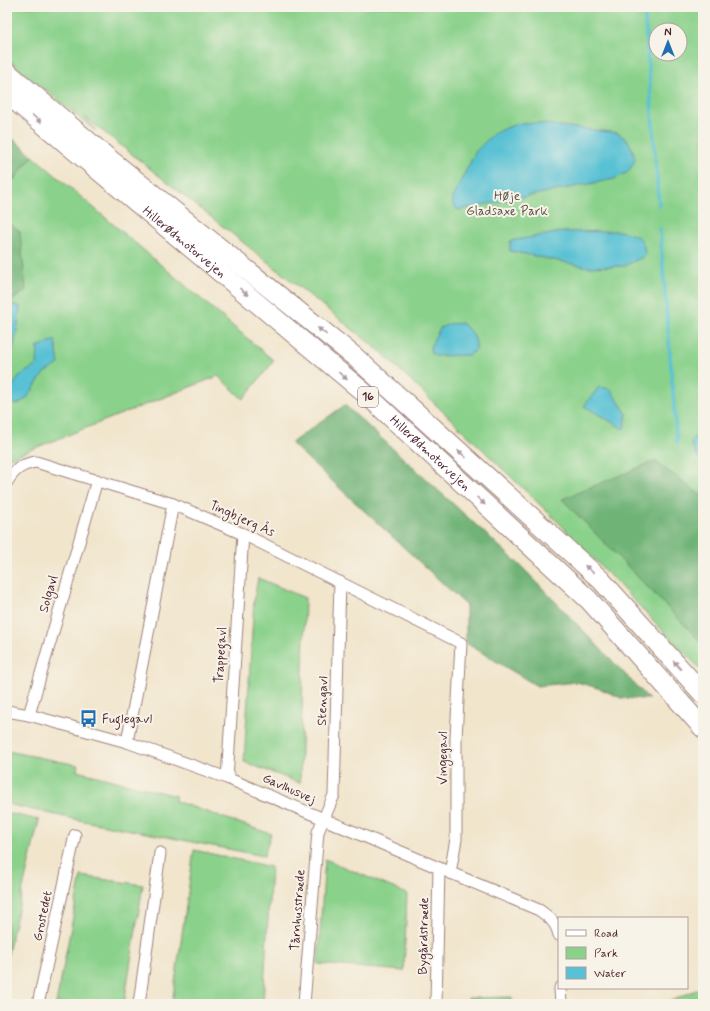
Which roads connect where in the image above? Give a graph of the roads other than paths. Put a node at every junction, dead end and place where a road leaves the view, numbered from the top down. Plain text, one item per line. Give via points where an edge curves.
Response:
1 (7, 72) edge
2 (7, 94) edge
3 (97, 480) junction
4 (7, 482) edge
5 (173, 504) junction
6 (244, 534) junction
7 (340, 582) junction
8 (461, 643) joint
9 (703, 694) edge
10 (7, 711) edge
11 (29, 715) junction
12 (703, 728) edge
13 (127, 742) junction
14 (227, 778) junction
15 (324, 820) junction
16 (75, 835) dead end
17 (160, 853) dead end
18 (439, 868) junction
19 (450, 873) junction
20 (558, 928) edge
21 (560, 989) edge
22 (38, 1004) edge
23 (139, 1004) edge
24 (304, 1004) edge
25 (436, 1004) edge
26 (561, 1004) edge

9 -> 1 highway, Hillerødmotorvejen / 16 via 601,580 355,357
2 -> 12 highway, Hillerødmotorvejen / 16 via 366,395 589,600
3 - 4 street, Tingbjerg Ås via 36,462 26,463 18,468
3 - 5 street, Tingbjerg Ås
3 - 11 street, Solgavl
5 - 6 street, Tingbjerg Ås
5 - 13 street
6 - 7 street, Tingbjerg Ås
6 - 14 street, Trappegavl
7 - 8 street, Tingbjerg Ås
7 - 15 street, Stengavl via 334,796
8 - 19 street, Vingegavl via 456,738 456,839
10 - 11 street, Gavlhusvej
11 - 13 street, Gavlhusvej
13 - 14 street, Gavlhusvej
14 - 15 street, Gavlhusvej
15 - 18 street, Gavlhusvej
15 - 24 street, Tårnhusstræde via 318,832
16 - 22 street, Grostedet
17 - 23 street
18 - 19 street, Gavlhusvej
18 - 25 street, Bygårdstræde
19 - 20 street, Gavlhusvej via 539,910 551,918
21 - 26 street

